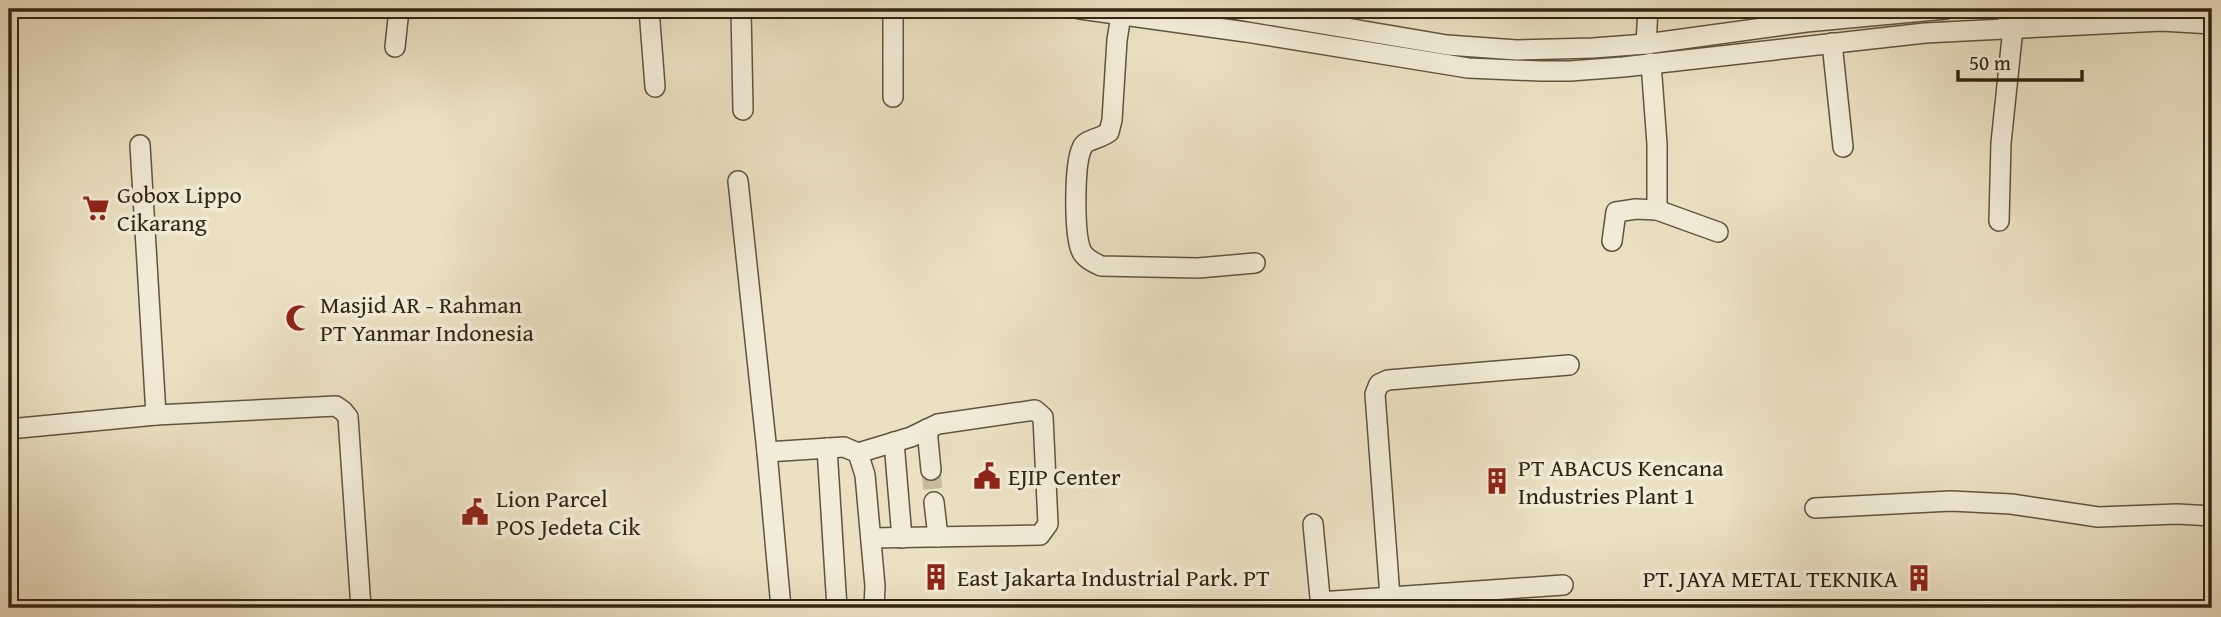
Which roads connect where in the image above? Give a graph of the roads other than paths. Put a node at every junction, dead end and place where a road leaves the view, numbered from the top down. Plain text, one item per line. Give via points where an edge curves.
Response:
1 (399, 9) edge
2 (649, 9) edge
3 (741, 9) edge
4 (893, 9) edge
5 (1080, 9) edge
6 (1233, 9) edge
7 (1648, 9) edge
8 (1946, 9) edge
9 (1121, 12) edge
10 (2010, 21) edge
11 (2212, 23) edge
12 (1832, 43) junction
13 (395, 47) dead end
14 (1648, 53) junction
15 (654, 87) dead end
16 (893, 97) dead end
17 (743, 110) dead end
18 (140, 145) dead end
19 (1843, 147) dead end
20 (738, 181) dead end
21 (1657, 210) junction
22 (1999, 221) dead end
23 (1717, 232) dead end
24 (1612, 241) dead end
25 (1255, 262) dead end
26 (1569, 366) dead end
27 (156, 415) junction
28 (9, 429) edge
29 (926, 429) junction
30 (894, 442) junction
31 (827, 448) junction
32 (767, 452) junction
33 (858, 453) junction
34 (931, 470) tunnel mouth
35 (934, 502) tunnel mouth
36 (1815, 508) dead end
37 (2212, 516) edge
38 (1313, 524) dead end
39 (937, 537) junction
40 (871, 538) junction
41 (902, 538) junction
42 (1563, 585) dead end
43 (1390, 597) junction
44 (1320, 605) edge
45 (361, 608) edge
46 (781, 608) edge
47 (837, 608) edge
48 (874, 608) edge

1 - 13 street
2 - 15 street
3 - 17 street
4 - 16 street
5 - 9 street
6 - 14 street via 1447,45
7 - 14 street
8 - 14 street via 1793,24
9 - 14 street via 1468,68 1570,71
9 - 25 street via 1109,132 1082,147 1077,166 1081,253 1101,266 1198,268
10 - 11 street
10 - 12 street
10 - 22 street
12 - 14 street
12 - 19 street
14 - 21 street via 1657,144
18 - 27 street
20 - 32 street
21 - 23 street
21 - 24 street via 1616,212
26 - 43 street via 1379,384 1376,394
27 - 28 street
27 - 45 street via 336,407 344,411
29 - 30 street
29 - 34 street
29 - 39 street via 1035,410 1043,417 1048,524 1044,532
30 - 33 street
30 - 41 street
31 - 32 street
31 - 33 street via 844,447
31 - 47 street
32 - 46 street
33 - 40 street via 865,475
35 - 39 street
36 - 37 street via 1951,501 2011,504 2098,517
38 - 44 street
39 - 41 street
40 - 41 street
40 - 48 street
42 - 43 street
43 - 44 street

